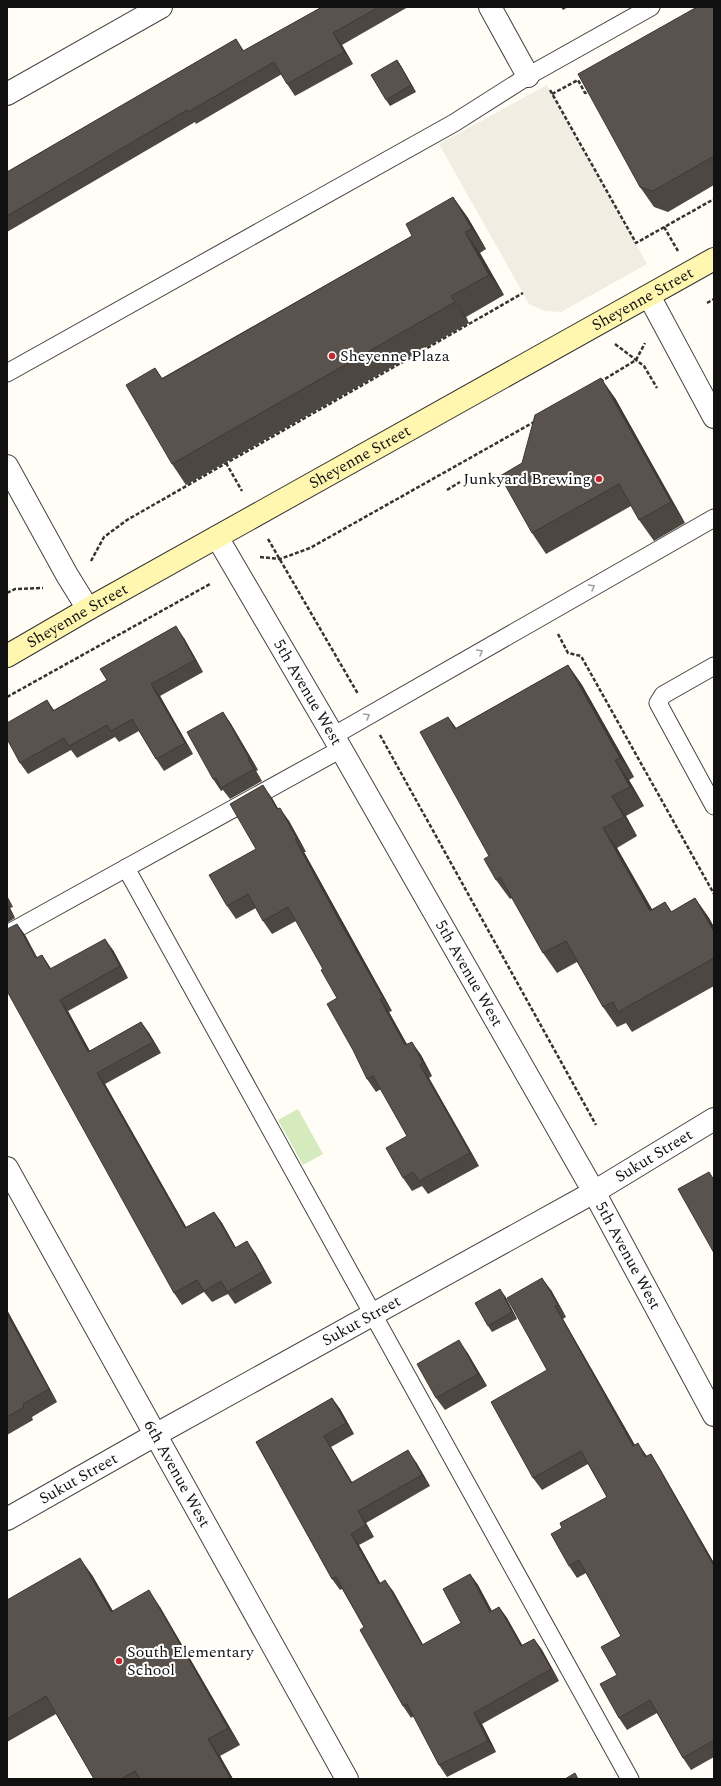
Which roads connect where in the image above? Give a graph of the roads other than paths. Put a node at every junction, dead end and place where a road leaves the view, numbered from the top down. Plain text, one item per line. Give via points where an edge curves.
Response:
1 (161, 7) edge
2 (490, 7) edge
3 (652, 7) edge
4 (534, 74) junction
5 (7, 94) edge
6 (714, 259) edge
7 (649, 296) junction
8 (7, 373) edge
9 (714, 417) edge
10 (7, 466) edge
11 (714, 518) edge
12 (217, 537) junction
13 (88, 609) junction
14 (7, 656) edge
15 (714, 666) edge
16 (337, 743) junction
17 (714, 806) edge
18 (126, 868) junction
19 (7, 934) edge
20 (714, 1119) edge
21 (7, 1168) edge
22 (594, 1192) junction
23 (374, 1314) junction
24 (714, 1415) edge
25 (155, 1435) junction
26 (7, 1519) edge
27 (347, 1779) edge
28 (630, 1779) edge

1 - 5 street
2 - 4 street
3 - 4 lane
4 - 8 lane via 454,123
6 - 7 main road, Sheyenne Street
7 - 9 street
7 - 12 main road, Sheyenne Street
10 - 13 street
16 -> 11 lane via 369,715
12 - 13 main road, Sheyenne Street
12 - 16 street, 5th Avenue West
13 - 14 main road, Sheyenne Street
15 - 17 lane via 663,695 658,703
16 - 18 lane
16 - 22 street, 5th Avenue West
18 - 19 lane
18 - 23 lane
20 - 22 street, Sukut Street
21 - 25 street, 6th Avenue West
22 - 23 street, Sukut Street
22 - 24 street, 5th Avenue West
23 - 25 street, Sukut Street
23 - 28 lane
25 - 26 street, Sukut Street
25 - 27 street, 6th Avenue West

